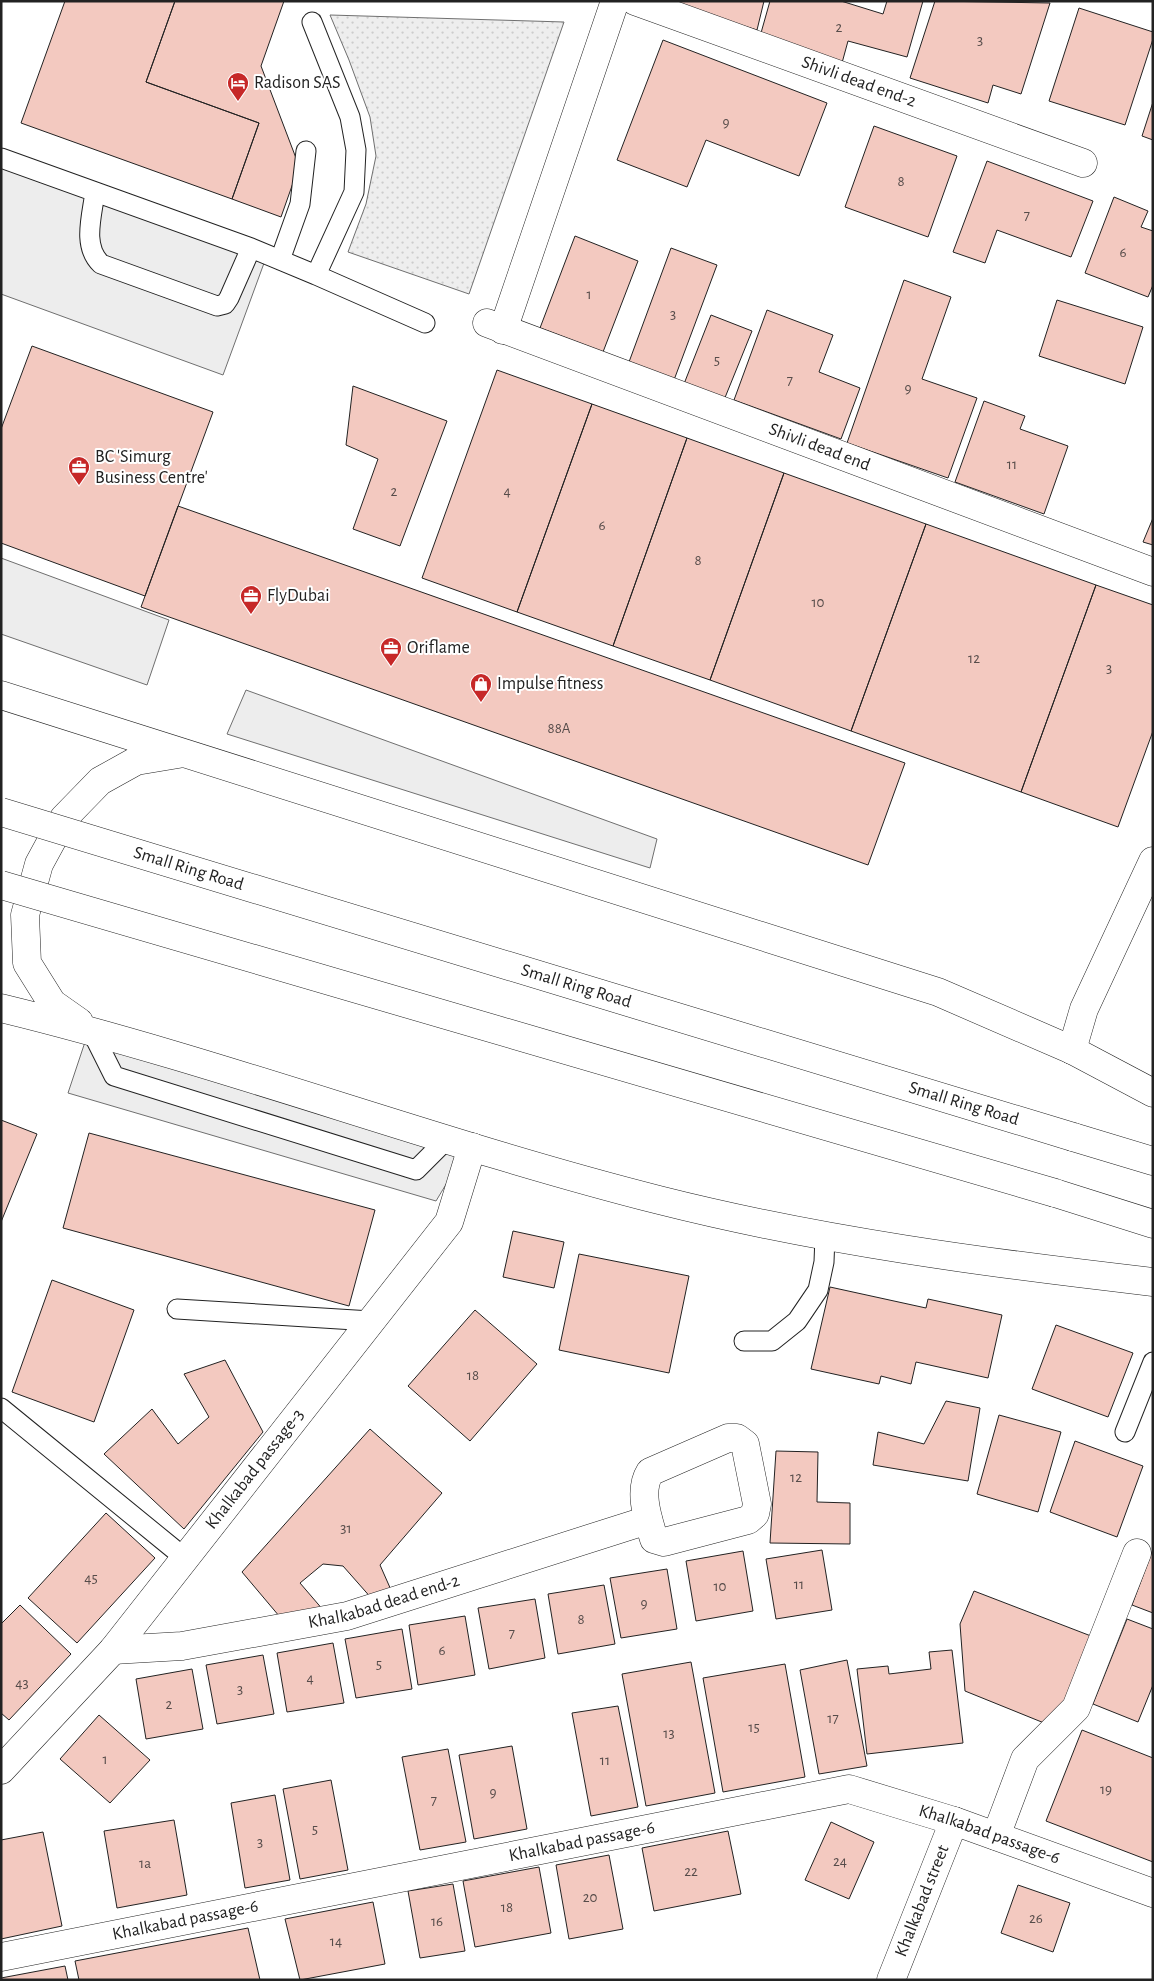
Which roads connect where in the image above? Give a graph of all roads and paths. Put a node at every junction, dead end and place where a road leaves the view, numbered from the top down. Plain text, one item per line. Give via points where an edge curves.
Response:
1 (616, 1) edge
2 (635, 1) edge
3 (312, 22) dead end
4 (306, 151) dead end
5 (1, 158) edge
6 (1083, 163) dead end
7 (95, 192) junction
8 (251, 248) junction
9 (280, 260) junction
10 (316, 275) junction
11 (425, 323) dead end
12 (1153, 572) edge
13 (1, 695) edge
14 (182, 753) junction
15 (1, 812) edge
16 (1153, 861) edge
17 (1, 884) edge
18 (1, 1008) edge
19 (91, 1030) junction
20 (1072, 1050) junction
21 (1153, 1093) edge
22 (459, 1143) junction
23 (1153, 1161) edge
24 (1153, 1224) edge
25 (825, 1236) junction
26 (1153, 1282) edge
27 (177, 1309) dead end
28 (371, 1321) junction
29 (744, 1341) dead end
30 (1153, 1362) edge
31 (1, 1408) edge
32 (1125, 1432) dead end
33 (648, 1520) junction
34 (1137, 1553) dead end
35 (186, 1559) junction
36 (112, 1650) junction
37 (1, 1770) edge
38 (954, 1822) junction
39 (996, 1836) junction
40 (1153, 1893) edge
41 (1, 1957) edge
42 (891, 1980) edge

1 - 12 main road, Shivli dead end via 495,327
2 - 6 main road, Shivli dead end-2
3 - 10 lane via 350,117 356,150 354,192
4 - 9 lane via 300,204
5 - 7 lane
7 - 8 lane
7 - 8 lane via 89,243 92,256 101,264 217,306 225,304 229,298
8 - 9 lane
9 - 10 lane
10 - 11 lane
13 - 14 main road
14 - 19 main road via 136,761 100,781 64,818 39,864 25,915 27,963 52,1003
14 - 20 main road via 938,992
15 - 23 main road, Small Ring Road, bridge
16 - 20 main road via 1084,1009
17 - 24 main road, bridge
18 - 19 main road
19 - 22 main road
19 - 22 lane via 114,1076 406,1167 416,1170
20 - 21 main road
22 - 25 main road via 660,1200
22 - 28 main road, Khalkabad passage-3 via 449,1222
25 - 26 main road via 1040,1269
25 - 29 lane via 818,1290 797,1321 772,1341
27 - 28 lane
28 - 35 main road, Khalkabad passage-3
30 - 32 lane
31 - 35 lane
33 - 33 main road via 658,1542 748,1520 755,1514 757,1504 745,1444 737,1438 728,1438 650,1472 645,1480
33 - 36 main road, Khalkabad dead end-2 via 347,1616 182,1646
34 - 39 main road via 1076,1708 1025,1759
35 - 36 main road, Khalkabad passage-3
36 - 37 main road, Khalkabad passage-3
38 - 39 main road, Khalkabad passage-6
38 - 41 main road, Khalkabad passage-6 via 849,1789
38 - 42 main road, Khalkabad street
39 - 40 main road, Khalkabad passage-6

